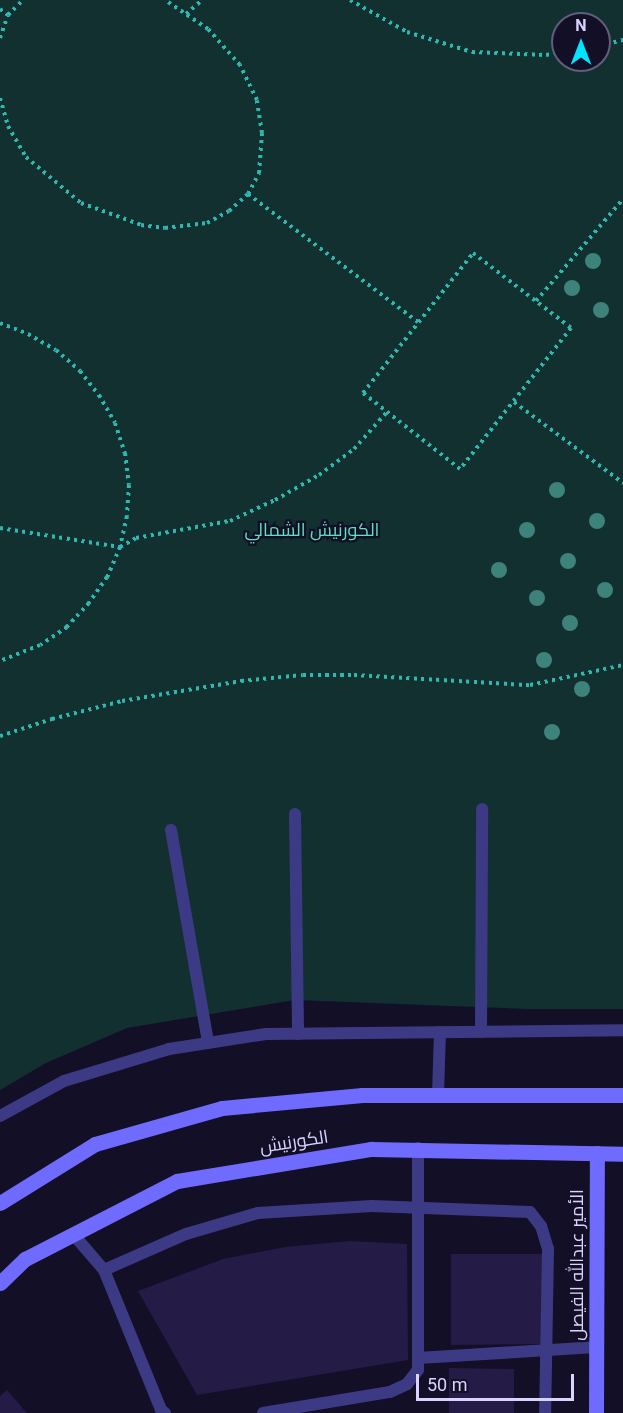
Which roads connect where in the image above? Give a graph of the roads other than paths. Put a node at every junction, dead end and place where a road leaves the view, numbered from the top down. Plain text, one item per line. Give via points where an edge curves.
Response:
1 (482, 809) dead end
2 (296, 814) dead end
3 (171, 830) dead end
4 (623, 1030) edge
5 (440, 1032) junction
6 (482, 1032) junction
7 (298, 1034) junction
8 (208, 1043) junction
9 (438, 1095) junction
10 (623, 1095) edge
11 (0, 1116) edge
12 (418, 1148) junction
13 (597, 1153) junction
14 (623, 1154) edge
15 (0, 1203) edge
16 (418, 1209) junction
17 (73, 1234) junction
18 (104, 1270) junction
19 (0, 1283) edge
20 (596, 1347) junction
21 (546, 1350) junction
22 (418, 1358) junction
23 (165, 1413) edge
24 (263, 1413) edge
25 (545, 1413) edge
26 (596, 1413) edge

1 - 6 lane
2 - 7 lane
3 - 8 lane
4 - 6 lane
5 - 6 lane
5 - 7 lane
5 - 9 lane
7 - 8 lane via 266,1034
8 - 11 lane via 169,1049 64,1081
9 - 10 main road
9 - 15 main road via 362,1095 222,1108 95,1144
12 - 13 main road, الكورنيش
12 - 16 lane
12 - 17 main road, الكورنيش via 371,1149 177,1181
13 - 14 main road, الكورنيش
13 - 20 main road, الأمير عبدالله الفيصل
16 - 18 lane via 372,1206 258,1214 186,1234
16 - 21 lane via 530,1212 541,1226 548,1249
16 - 22 lane
17 - 18 lane
17 - 19 main road, الكورنيش via 25,1259
18 - 23 lane via 160,1410
20 - 21 lane
20 - 26 main road, الأمير عبدالله الفيصل
21 - 22 lane
21 - 25 lane
22 - 24 lane via 418,1370 407,1384 390,1392

